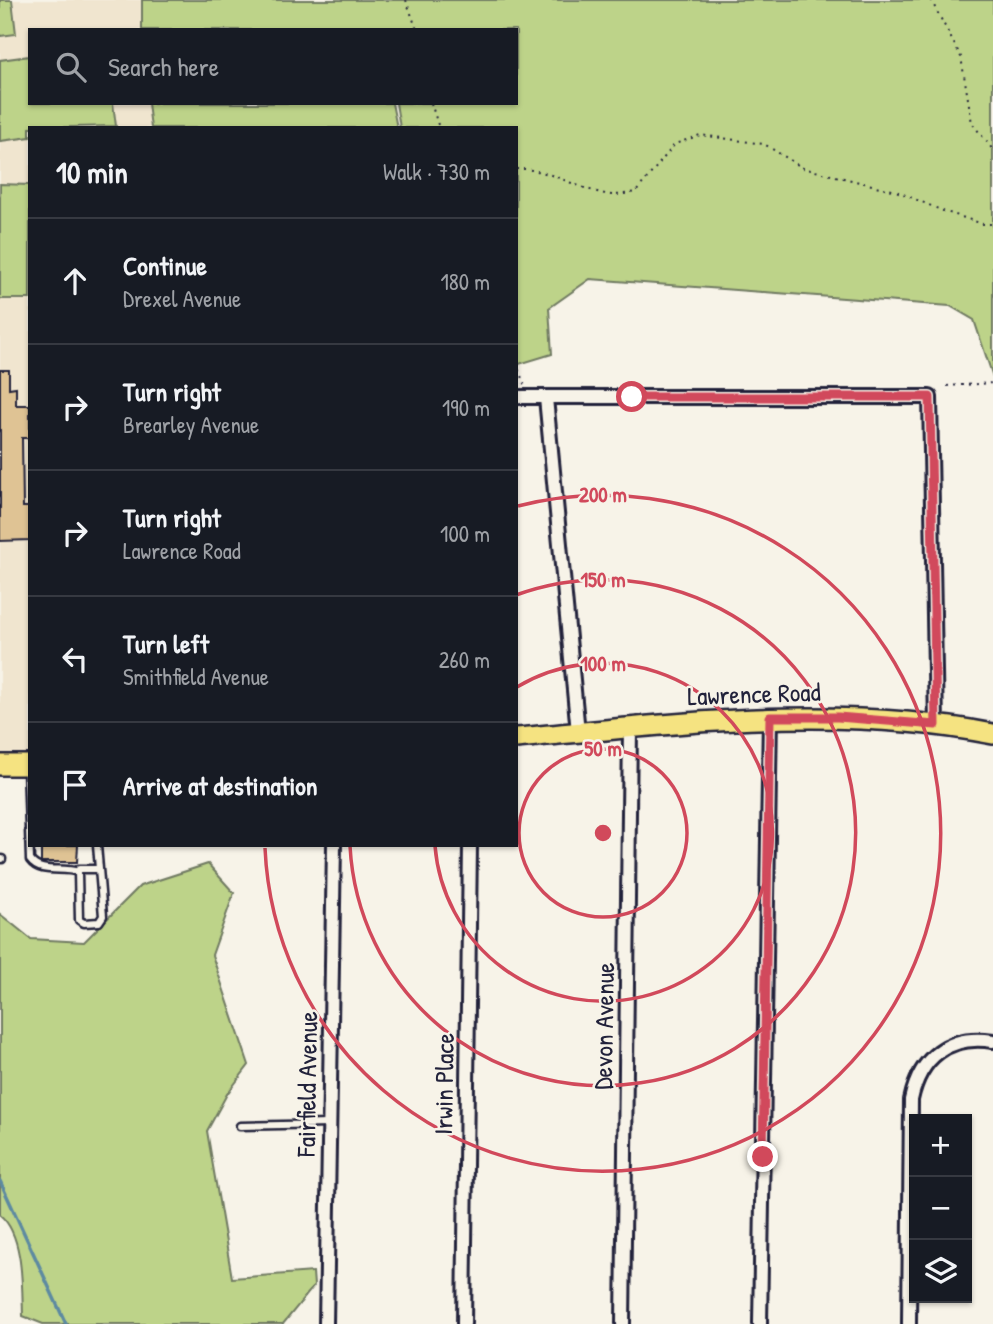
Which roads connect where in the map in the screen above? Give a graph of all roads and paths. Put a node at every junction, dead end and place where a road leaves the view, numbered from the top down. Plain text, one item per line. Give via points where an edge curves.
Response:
1 (406, 0) edge
2 (931, 0) edge
3 (416, 28) edge
4 (432, 105) edge
5 (438, 126) edge
6 (993, 150) edge
7 (518, 169) edge
8 (993, 224) edge
9 (518, 373) edge
10 (993, 383) edge
11 (947, 386) dead end
12 (523, 397) edge
13 (546, 398) junction
14 (770, 717) junction
15 (936, 725) junction
16 (630, 728) junction
17 (578, 732) junction
18 (993, 734) edge
19 (518, 738) edge
20 (0, 765) edge
21 (28, 765) edge
22 (30, 847) edge
23 (97, 847) edge
24 (334, 847) edge
25 (470, 847) edge
26 (99, 869) junction
27 (78, 872) junction
28 (993, 1041) edge
29 (329, 1124) junction
30 (240, 1126) dead end
31 (326, 1324) edge
32 (464, 1324) edge
33 (623, 1324) edge
34 (760, 1324) edge
35 (909, 1324) edge

1 - 3 path
2 - 6 path via 961,57 972,123
4 - 5 path
7 - 8 path via 615,195 636,192 675,144 700,135 764,144 803,168 896,191 943,211
9 - 12 path
10 - 11 path
12 - 13 street
13 - 15 street via 930,397
13 - 17 street
14 - 15 main road, Lawrence Road
14 - 16 main road, Lawrence Road
14 - 34 street
15 - 18 main road, Lawrence Road
16 - 17 main road, Lawrence Road
16 - 33 street, Devon Avenue
17 - 19 main road, Lawrence Road
20 - 21 main road
22 - 27 lane via 34,865
23 - 26 lane
24 - 29 street, Fairfield Avenue
25 - 32 street, Irwin Place
26 - 27 lane
26 - 27 lane via 103,916 99,922 79,920
28 - 35 street via 967,1040 941,1050 914,1086
29 - 30 lane
29 - 31 street, Fairfield Avenue

